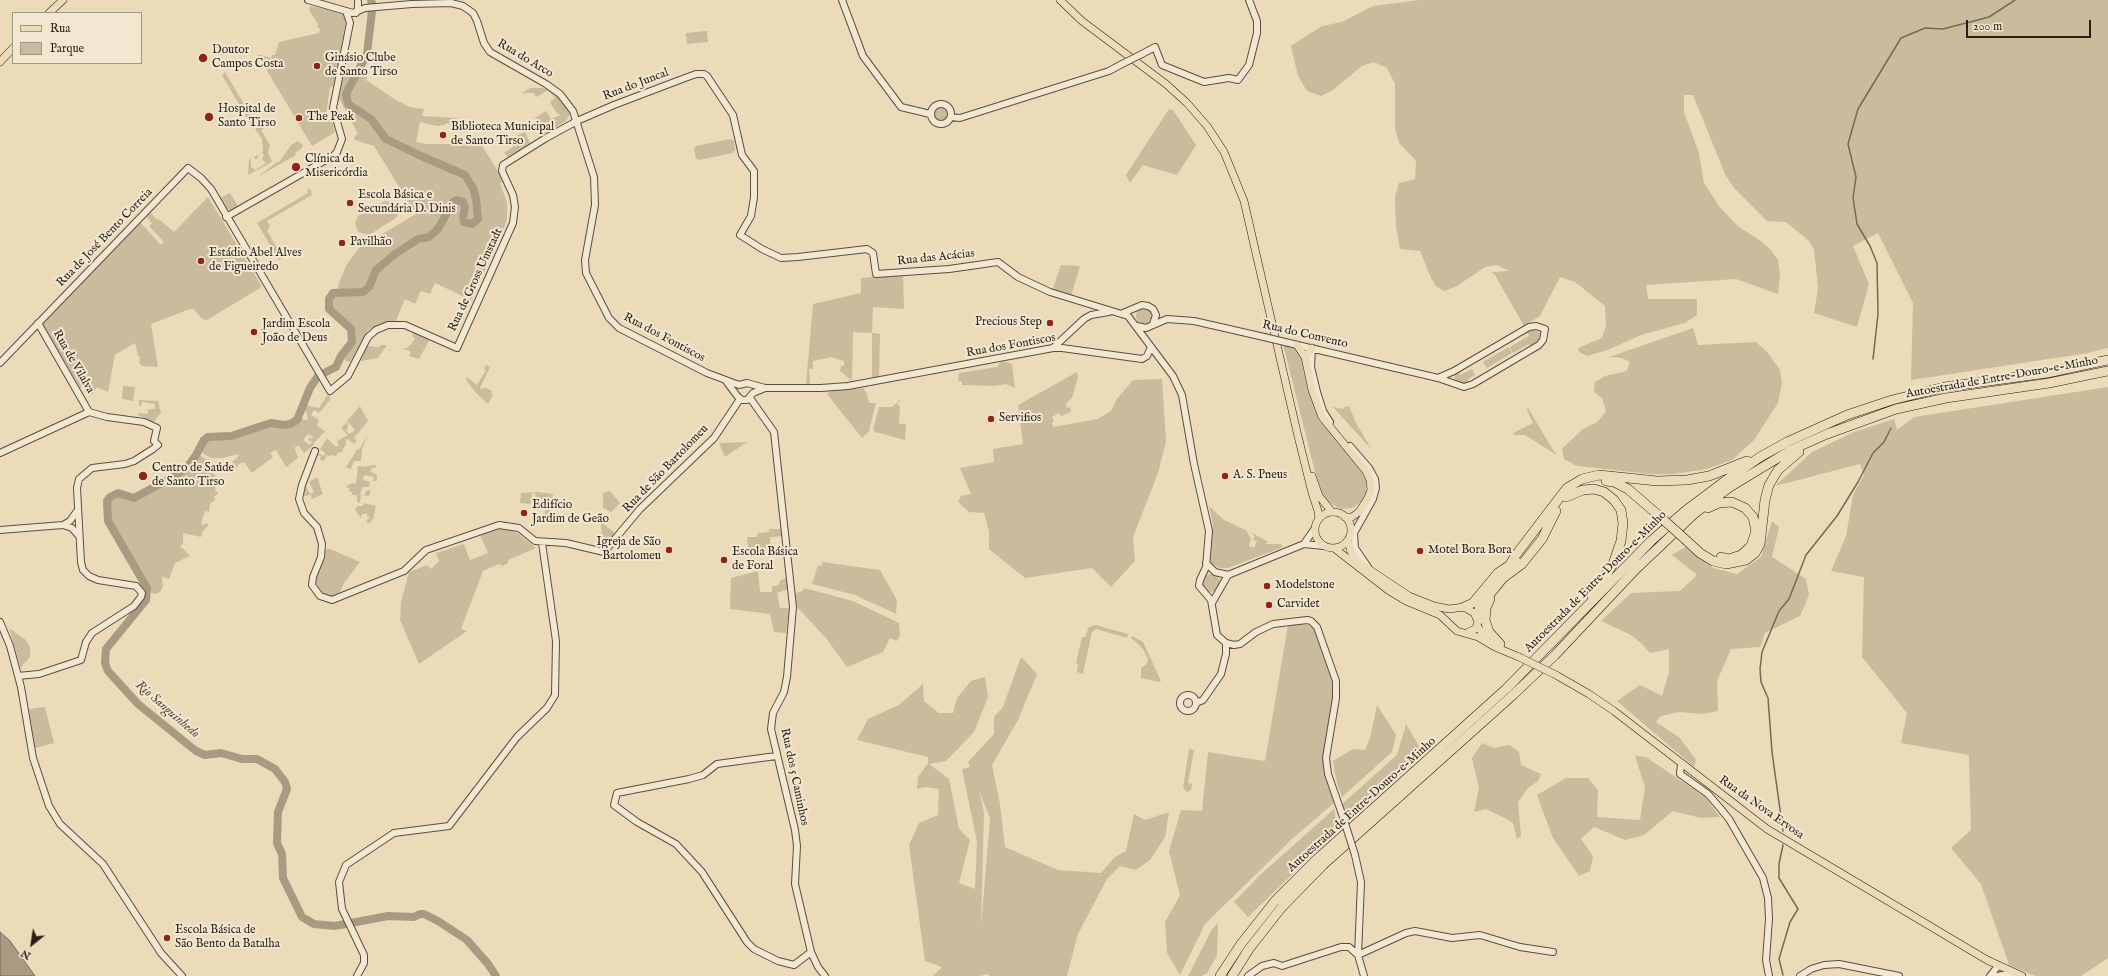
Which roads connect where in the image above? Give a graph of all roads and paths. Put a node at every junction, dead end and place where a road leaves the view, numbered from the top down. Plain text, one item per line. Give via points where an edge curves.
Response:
1 (62, 0) edge
2 (308, 0) edge
3 (842, 0) edge
4 (1060, 0) edge
5 (1249, 0) edge
6 (357, 1) edge
7 (365, 8) junction
8 (346, 11) junction
9 (357, 11) junction
10 (50, 12) edge
11 (350, 23) junction
12 (12, 49) edge
13 (0, 62) edge
14 (930, 114) junction
15 (950, 117) junction
16 (577, 121) junction
17 (226, 217) junction
18 (876, 274) joint
19 (1135, 309) junction
20 (1113, 311) junction
21 (1154, 312) junction
22 (1123, 313) junction
23 (1167, 319) junction
24 (38, 323) junction
25 (1135, 324) junction
26 (1151, 326) junction
27 (1147, 341) junction
28 (1297, 344) junction
29 (1053, 348) junction
30 (1151, 348) junction
31 (1312, 348) junction
32 (1325, 351) junction
33 (1305, 357) junction
34 (1313, 359) junction
35 (2108, 360) edge
36 (0, 363) edge
37 (2108, 371) edge
38 (1438, 378) junction
39 (725, 380) junction
40 (739, 384) junction
41 (749, 384) junction
42 (764, 388) junction
43 (738, 396) junction
44 (751, 396) junction
45 (1292, 407) junction
46 (89, 412) junction
47 (1827, 434) junction
48 (315, 451) dead end
49 (0, 453) edge
50 (1760, 457) junction
51 (1614, 477) junction
52 (1566, 497) junction
53 (77, 511) junction
54 (1332, 512) junction
55 (1659, 513) junction
56 (1694, 514) junction
57 (1345, 517) junction
58 (1362, 517) junction
59 (1319, 519) junction
60 (63, 524) junction
61 (1315, 528) junction
62 (1351, 528) junction
63 (0, 530) edge
64 (79, 536) junction
65 (1688, 539) junction
66 (1348, 541) junction
67 (542, 543) junction
68 (1304, 544) junction
69 (1324, 546) junction
70 (1334, 548) junction
71 (1206, 563) junction
72 (1513, 566) junction
73 (1216, 573) junction
74 (1203, 575) junction
75 (1228, 575) junction
76 (1378, 576) junction
77 (1503, 578) junction
78 (1222, 585) junction
79 (1218, 593) junction
80 (1205, 594) junction
81 (1212, 603) junction
82 (1459, 608) junction
83 (1477, 621) junction
84 (0, 622) edge
85 (1450, 624) junction
86 (1569, 627) junction
87 (1467, 633) junction
88 (1226, 643) junction
89 (1500, 644) junction
90 (1519, 657) junction
91 (18, 676) junction
92 (1196, 704) dead end
93 (776, 756) junction
94 (1681, 764) junction
95 (811, 952) junction
96 (1553, 952) dead end
97 (1358, 955) junction
98 (815, 960) junction
99 (1987, 960) junction
100 (801, 962) junction
101 (1998, 966) junction
102 (1994, 975) edge
103 (2019, 975) edge
104 (182, 976) edge
105 (357, 976) edge
106 (825, 976) edge
107 (1220, 976) edge
108 (1232, 976) edge
109 (1248, 976) edge
110 (1364, 976) edge
111 (1769, 976) edge
112 (1800, 976) edge
113 (1899, 976) edge

1 - 10 main road
2 - 8 street
3 - 14 street via 863,56 902,107
4 - 45 main road via 1082,21 1166,84 1187,103 1207,126 1224,152 1244,201
5 - 15 street, bridge via 1257,21 1257,33 1249,65 1238,80 1229,78 1204,82 1162,66 1155,47 1109,71 960,118
6 - 7 street
6 - 9 street
7 - 9 street
7 - 16 street, Rua do Arco via 450,3 463,6 473,13 490,52 553,88 567,102
8 - 9 street
8 - 11 street
9 - 11 street
11 - 17 street via 333,108 342,139 337,152
12 - 13 main road
14 - 15 street via 940,125 945,124
14 - 15 street via 937,104 941,103 951,111
16 - 17 street, Rua de Gross Umstadt via 503,165 502,171 513,195 513,223 457,348 405,325 388,325 368,337 348,376 329,388
16 - 18 street, Rua do Juncal via 685,78 704,74 733,115 742,155 754,171 751,216 740,235 781,258 867,249 874,253
16 - 39 street, Rua dos Fontiscos via 594,177 595,191 585,260 586,273 609,318 619,328
17 - 24 street, Rua de José Bento Correia via 207,184 188,168
18 - 20 street, Rua das Acácias via 948,269 998,262 1018,277 1050,292
19 - 21 street via 1145,305
19 - 22 street
19 - 25 street via 1132,315
20 - 22 street
20 - 29 street via 1084,319
21 - 23 street, Rua do Convento
21 - 26 street via 1156,318
22 - 25 street
23 - 26 street, Rua do Convento
23 - 28 street, Rua do Convento, bridge via 1211,323
24 - 36 street, Rua de José Bento Correia
24 - 46 street, Rua de Vilalva
25 - 26 street via 1142,328
25 - 27 street
26 - 27 street
27 - 30 street
28 - 31 street, Rua do Convento
28 - 33 main road
29 - 30 street, Rua dos Fontiscos via 1142,359
29 - 42 street, Rua dos Fontiscos via 848,386
30 - 71 street via 1173,376 1182,395 1209,531
31 - 32 street, Rua do Convento
31 - 33 main road
31 - 34 street
32 - 34 street
32 - 38 street, Rua do Convento
33 - 57 main road via 1312,390 1322,417 1366,471 1370,480 1368,498 1359,512 1352,517
34 - 58 street via 1311,367 1323,411 1375,478 1373,499
35 - 50 highway, Autoestrada de Entre-Douro-e-Minho via 2047,373 1945,387 1892,400 1823,425
37 - 47 highway, Autoestrada de Entre-Douro-e-Minho via 2049,383 1946,398 1896,409
38 - 38 street, Rua do Convento via 1461,387 1473,384 1539,345 1545,329 1529,327
39 - 40 street, Rua dos Fontiscos
39 - 43 street
40 - 41 street, Rua dos Fontiscos
40 - 43 street, Rua de São Bartolomeu
41 - 42 street, Rua dos Fontiscos
41 - 44 street, Rua dos 5 Caminhos
42 - 44 street
43 - 44 street
43 - 67 street, Rua de São Bartolomeu via 714,438 640,509 604,552 566,543
44 - 93 street, Rua dos 5 Caminhos via 774,432 793,607 787,677 784,692 773,713 771,729
45 - 54 main road via 1316,491
45 - 59 main road
46 - 49 street
46 - 53 street via 144,422 157,428 154,441 158,445 143,457 125,464 92,468 82,475 77,488
47 - 56 highway, Autoestrada de Entre-Douro-e-Minho via 1791,450 1764,466
47 - 65 highway via 1791,457 1778,470 1769,485 1765,500 1760,544 1755,553 1746,560 1726,564 1713,561 1700,553
48 - 67 street via 299,499 304,513 317,527 320,535 322,551 312,585 315,592 326,599 332,600 404,571 426,550 499,525 518,528 535,541
50 - 51 highway via 1709,476 1687,480 1657,481
50 - 86 highway, Autoestrada de Entre-Douro-e-Minho via 1680,516 1651,541
51 - 55 highway via 1630,486
51 - 72 highway via 1599,475 1582,479 1567,488
52 - 55 highway via 1587,482 1614,482 1628,489
52 - 72 highway via 1553,514 1545,531
52 - 86 highway via 1583,490 1594,489 1604,492 1614,500 1623,522 1621,541 1613,564
53 - 60 street via 70,521
53 - 64 street
54 - 57 main road
54 - 59 main road
55 - 65 highway
56 - 65 highway via 1719,503 1732,502 1745,508 1753,517 1756,531 1751,546 1741,555 1729,559 1717,557
56 - 108 highway, Autoestrada de Entre-Douro-e-Minho via 1636,569 1555,655 1324,865 1282,907 1249,949
57 - 62 main road
58 - 62 street
58 - 76 street via 1354,533 1355,548
59 - 61 main road
60 - 63 street
60 - 64 street via 72,528
61 - 68 street via 1312,536
61 - 69 main road via 1317,538
62 - 66 main road
64 - 91 street via 81,562 89,576 98,580 136,586 142,593 141,597 134,606 92,633 86,642 81,660 39,674
66 - 70 main road
66 - 76 main road via 1356,558
67 - 105 street via 556,641 555,695 547,708 517,737 449,826 394,833 346,865 339,882 342,909 364,955 364,964
68 - 69 street
68 - 75 street
69 - 70 main road
70 - 85 main road via 1388,590 1406,601 1440,615
71 - 73 street
71 - 74 street
72 - 77 highway
72 - 82 highway via 1498,573 1473,603
73 - 74 street via 1208,572
73 - 75 street
73 - 78 street via 1221,578
74 - 80 street via 1199,583
75 - 78 street
76 - 82 main road via 1421,602 1443,608
77 - 83 highway via 1480,606
77 - 89 highway via 1486,608 1485,620 1489,632
78 - 79 street
79 - 80 street
79 - 81 street
80 - 81 street
81 - 88 street via 1217,635
82 - 83 main road
82 - 85 main road via 1449,615
83 - 87 main road via 1475,629
83 - 89 main road, Rua da Nova Ervosa via 1484,635
84 - 91 street
85 - 87 main road via 1457,631
86 - 107 highway, Autoestrada de Entre-Douro-e-Minho via 1484,710 1280,895 1241,944
87 - 90 main road, Rua da Nova Ervosa
88 - 92 street via 1221,674 1203,700
88 - 97 street, bridge via 1240,644 1273,624 1300,620 1311,621 1317,627 1336,682 1326,766 1355,855 1360,882
89 - 90 main road, Rua da Nova Ervosa
90 - 94 main road, Rua da Nova Ervosa, bridge via 1556,675 1614,710
91 - 104 street via 33,758 51,811 60,824 103,864 161,954
93 - 95 street, Rua dos 5 Caminhos via 795,830 795,884
93 - 100 street via 717,764 703,775 617,793 616,808 676,844 702,872 754,949 778,961 794,965
94 - 99 main road, Rua da Nova Ervosa via 1767,829
94 - 111 street via 1680,774 1708,794 1729,819 1763,878 1768,898 1766,960
95 - 98 street, Rua dos 5 Caminhos
95 - 100 street
96 - 97 street via 1520,947 1480,935 1452,938 1415,931
97 - 109 street via 1349,947 1341,947 1282,966 1274,963 1262,966
97 - 110 street
98 - 100 street
98 - 106 street, Rua dos 5 Caminhos
99 - 101 main road, Rua da Nova Ervosa
99 - 102 street
101 - 102 street
101 - 103 main road, Rua da Nova Ervosa
102 - 103 street
112 - 113 street via 1811,969 1839,964

